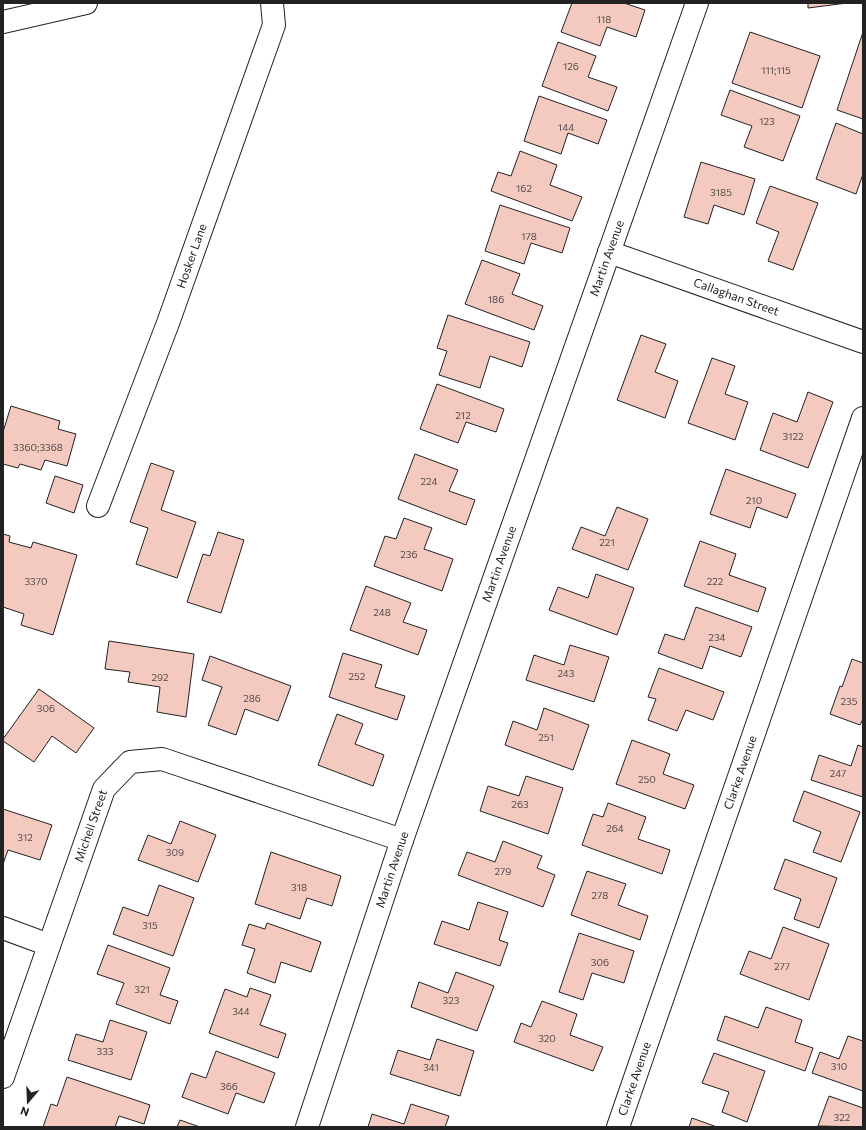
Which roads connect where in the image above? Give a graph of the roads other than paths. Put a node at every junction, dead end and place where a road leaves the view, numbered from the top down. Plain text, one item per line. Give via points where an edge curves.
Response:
1 (86, 3) edge
2 (272, 3) edge
3 (698, 3) edge
4 (3, 22) edge
5 (609, 252) junction
6 (863, 342) edge
7 (863, 418) edge
8 (98, 506) dead end
9 (402, 840) junction
10 (3, 928) edge
11 (49, 945) junction
12 (3, 1077) edge
13 (307, 1127) edge
14 (618, 1127) edge

1 - 4 street
2 - 8 street, Hosker Lane via 274,25 168,323
3 - 5 street, Martin Avenue
5 - 6 street, Callaghan Street
5 - 9 street, Martin Avenue
7 - 14 street, Clarke Avenue
9 - 11 street, Michell Street via 162,759 130,762 104,789
9 - 13 street, Martin Avenue
10 - 11 street
11 - 12 street, Michell Street

